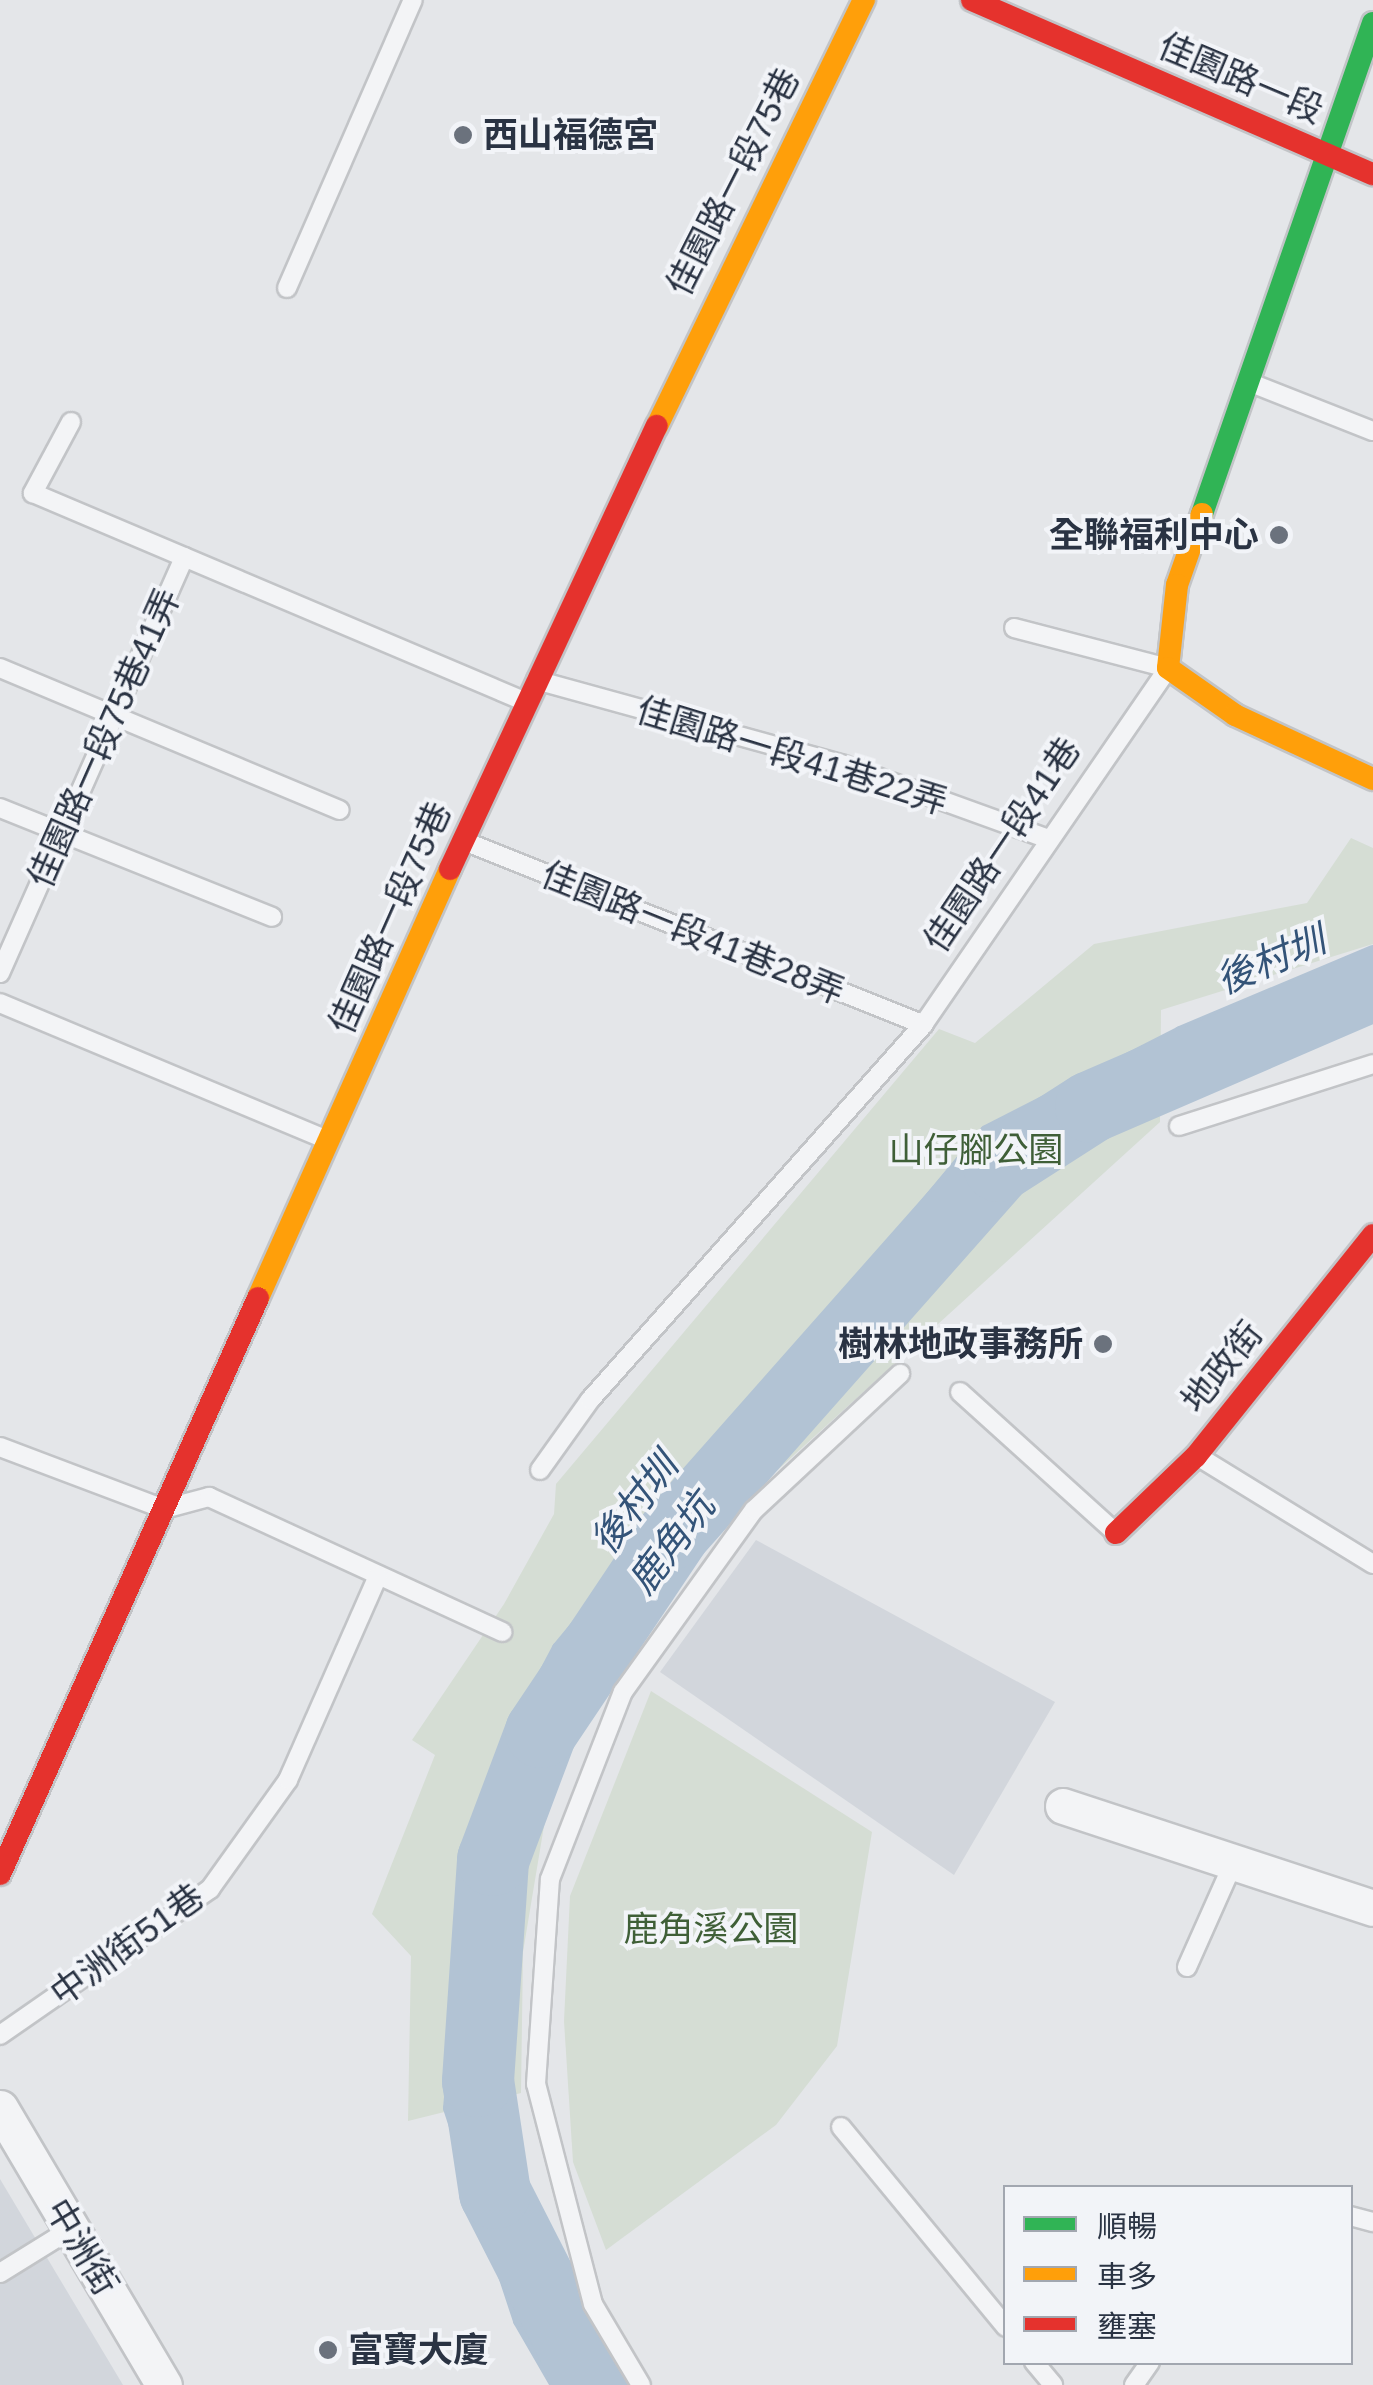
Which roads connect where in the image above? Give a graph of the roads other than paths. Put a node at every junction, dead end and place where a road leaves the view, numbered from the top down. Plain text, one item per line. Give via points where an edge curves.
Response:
1 (413, 0) edge
2 (864, 0) edge
3 (972, 0) edge
4 (1373, 23) edge
5 (1326, 153) junction
6 (1373, 174) edge
7 (288, 288) dead end
8 (1251, 383) junction
9 (71, 422) dead end
10 (1373, 431) edge
11 (184, 557) junction
12 (1014, 628) dead end
13 (0, 668) edge
14 (1168, 668) junction
15 (530, 690) junction
16 (114, 716) junction
17 (1373, 778) edge
18 (0, 808) edge
19 (339, 810) dead end
20 (62, 835) junction
21 (1046, 838) junction
22 (463, 840) junction
23 (272, 918) dead end
24 (0, 973) edge
25 (0, 1003) edge
26 (922, 1025) junction
27 (1373, 1064) edge
28 (1179, 1126) dead end
29 (328, 1140) junction
30 (1373, 1236) edge
31 (900, 1374) dead end
32 (960, 1392) dead end
33 (0, 1447) edge
34 (1196, 1456) junction
35 (540, 1470) dead end
36 (164, 1509) junction
37 (1116, 1533) joint
38 (1373, 1564) edge
39 (378, 1576) junction
40 (502, 1632) dead end
41 (1063, 1806) dead end
42 (1232, 1868) junction
43 (0, 1874) edge
44 (1373, 1908) edge
45 (1188, 1967) dead end
46 (0, 2035) edge
47 (0, 2108) edge
48 (841, 2127) dead end
49 (71, 2230) junction
50 (0, 2272) edge
51 (1003, 2324) edge
52 (1036, 2365) edge
53 (164, 2385) edge
54 (641, 2385) edge
55 (1053, 2385) edge

1 - 7 lane
2 - 15 street, 佳園路一段75巷
3 - 5 street, 佳園路一段
4 - 5 street, 佳園路一段41巷
5 - 6 street, 佳園路一段
5 - 8 street, 佳園路一段41巷
8 - 10 lane
8 - 14 street, 佳園路一段41巷 via 1177,585
9 - 11 lane, 佳園路一段41巷22弄 via 32,493
11 - 15 lane, 佳園路一段41巷22弄
11 - 16 lane, 佳園路一段75巷41弄
12 - 14 lane
13 - 16 lane
14 - 17 street via 1221,707
14 - 21 lane, 佳園路一段41巷
15 - 21 lane, 佳園路一段41巷22弄 via 844,765
15 - 22 street, 佳園路一段75巷
16 - 19 lane
16 - 20 lane, 佳園路一段75巷41弄
18 - 20 lane
20 - 23 lane
20 - 24 lane, 佳園路一段75巷41弄
21 - 26 lane, 佳園路一段41巷
22 - 26 lane, 佳園路一段41巷28弄
22 - 29 street, 佳園路一段75巷
25 - 29 lane
26 - 35 lane, 佳園路一段41巷 via 590,1400
27 - 28 lane
29 - 36 street, 佳園路一段75巷
30 - 34 street, 地政街
31 - 54 lane via 754,1510 622,1692 550,1879 536,2084 593,2304
32 - 37 lane
33 - 36 lane
34 - 37 street, 地政街
34 - 38 lane
36 - 39 lane via 209,1497
36 - 43 street, 佳園路一段75巷
39 - 40 lane
39 - 46 lane, 中洲街51巷 via 288,1780 210,1889
41 - 42 street
42 - 44 street
42 - 45 lane
47 - 49 street, 中洲街
48 - 51 lane
49 - 50 lane
49 - 53 street, 中洲街
52 - 55 lane

